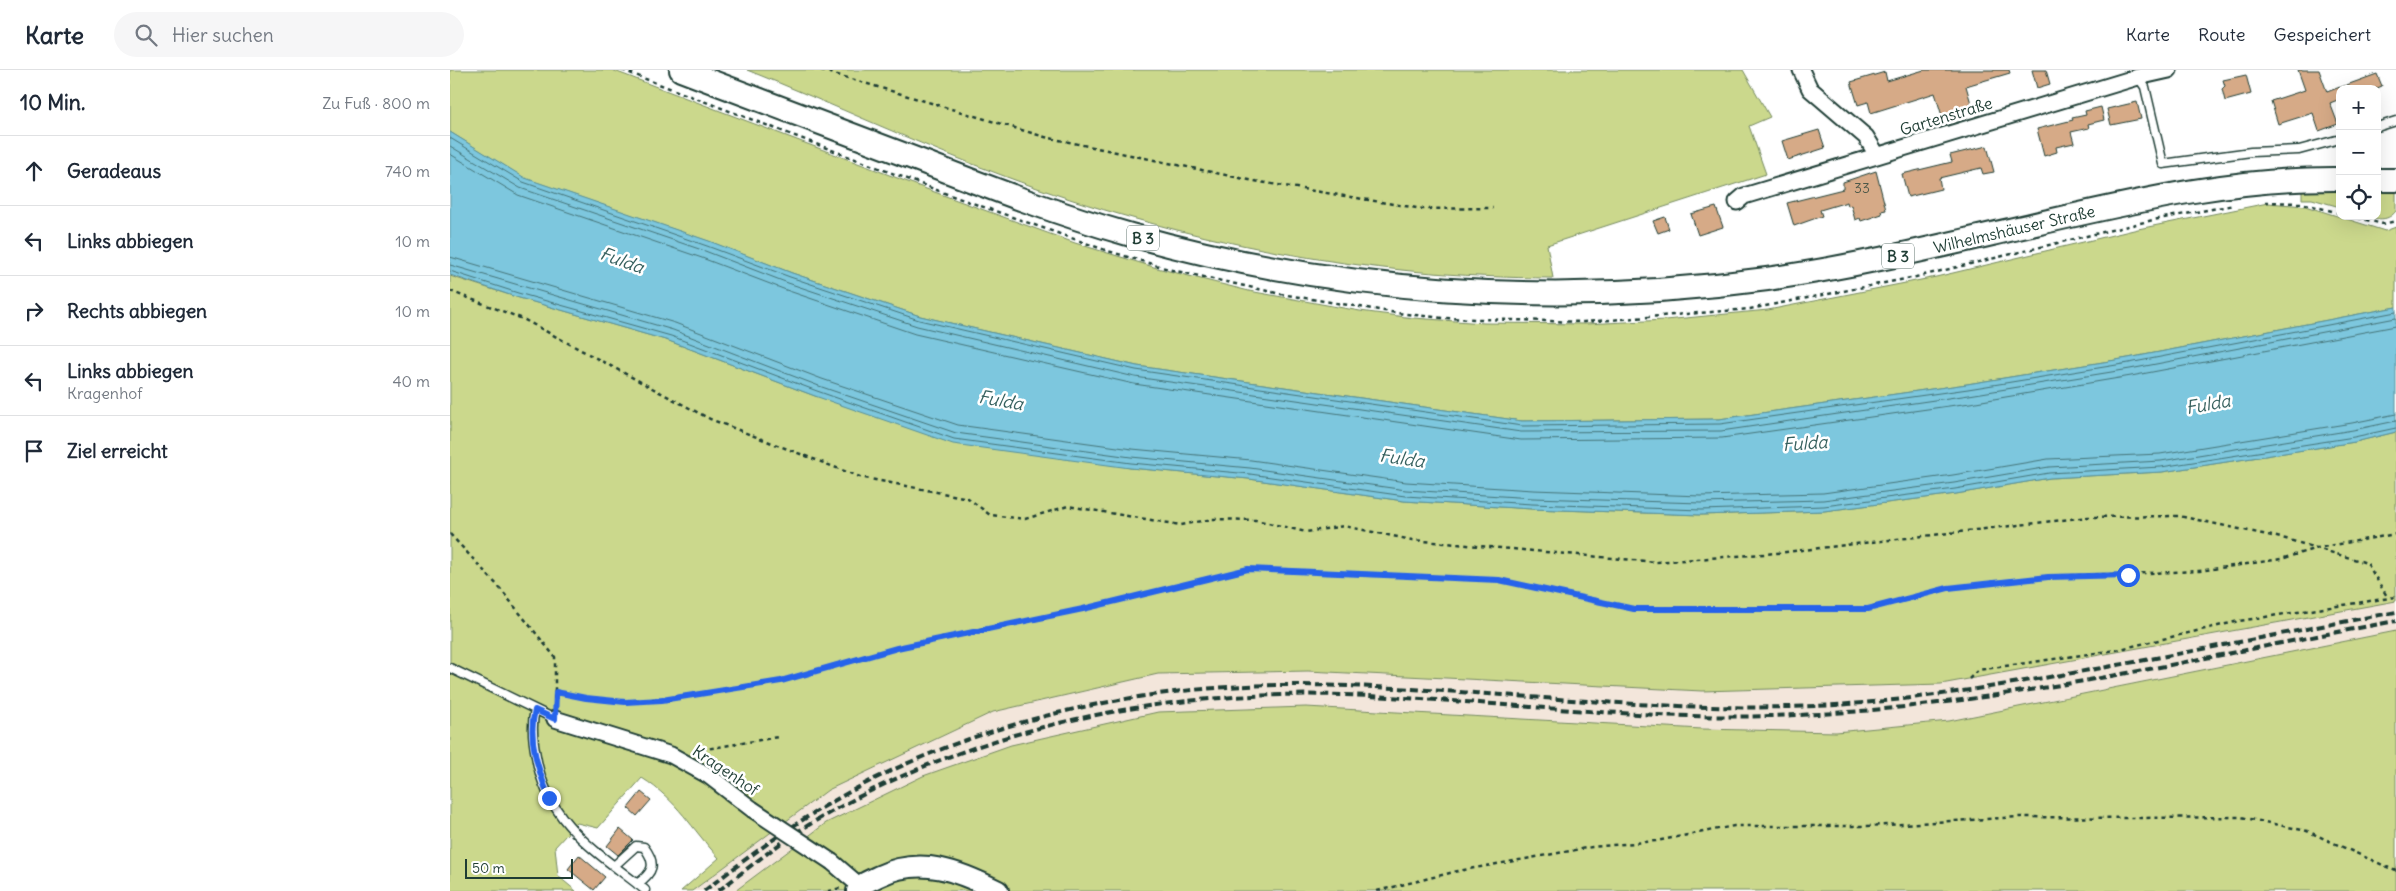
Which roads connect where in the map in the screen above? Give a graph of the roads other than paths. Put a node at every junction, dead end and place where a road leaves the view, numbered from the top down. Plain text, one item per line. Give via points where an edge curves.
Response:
1 (681, 70) edge
2 (1801, 70) edge
3 (2169, 70) edge
4 (2134, 74) edge
5 (2396, 120) edge
6 (2381, 126) edge
7 (2336, 140) edge
8 (1876, 155) junction
9 (2336, 179) edge
10 (2381, 180) edge
11 (2396, 180) edge
12 (1737, 202) dead end
13 (450, 668) edge
14 (535, 710) junction
15 (555, 719) joint
16 (614, 866) junction
17 (637, 884) junction
18 (858, 888) edge
19 (645, 890) edge
20 (998, 891) edge

1 - 9 main road, Wilhelmshäuser Straße / B 3 via 1072,217 1185,249 1300,273 1412,288 1520,294 1629,293 1723,285 1860,264 2163,194 2263,181
2 - 8 street via 1810,89 1866,138
3 - 4 street, Gartenstraße
4 - 7 lane via 2145,87 2163,164 2251,152 2299,150
4 - 8 street, Gartenstraße
5 - 6 lane
8 - 12 street, Gartenstraße via 1744,196
10 - 11 main road
13 - 14 lane
14 - 15 lane
14 - 16 lane via 537,766 549,798 566,825
15 - 18 street, Kragenhof, bridge via 670,755 709,776 832,862
16 - 17 lane
16 - 17 lane via 636,846 644,847 651,856 652,867 648,876
17 - 19 lane
18 - 20 street via 901,868 931,866 963,874

